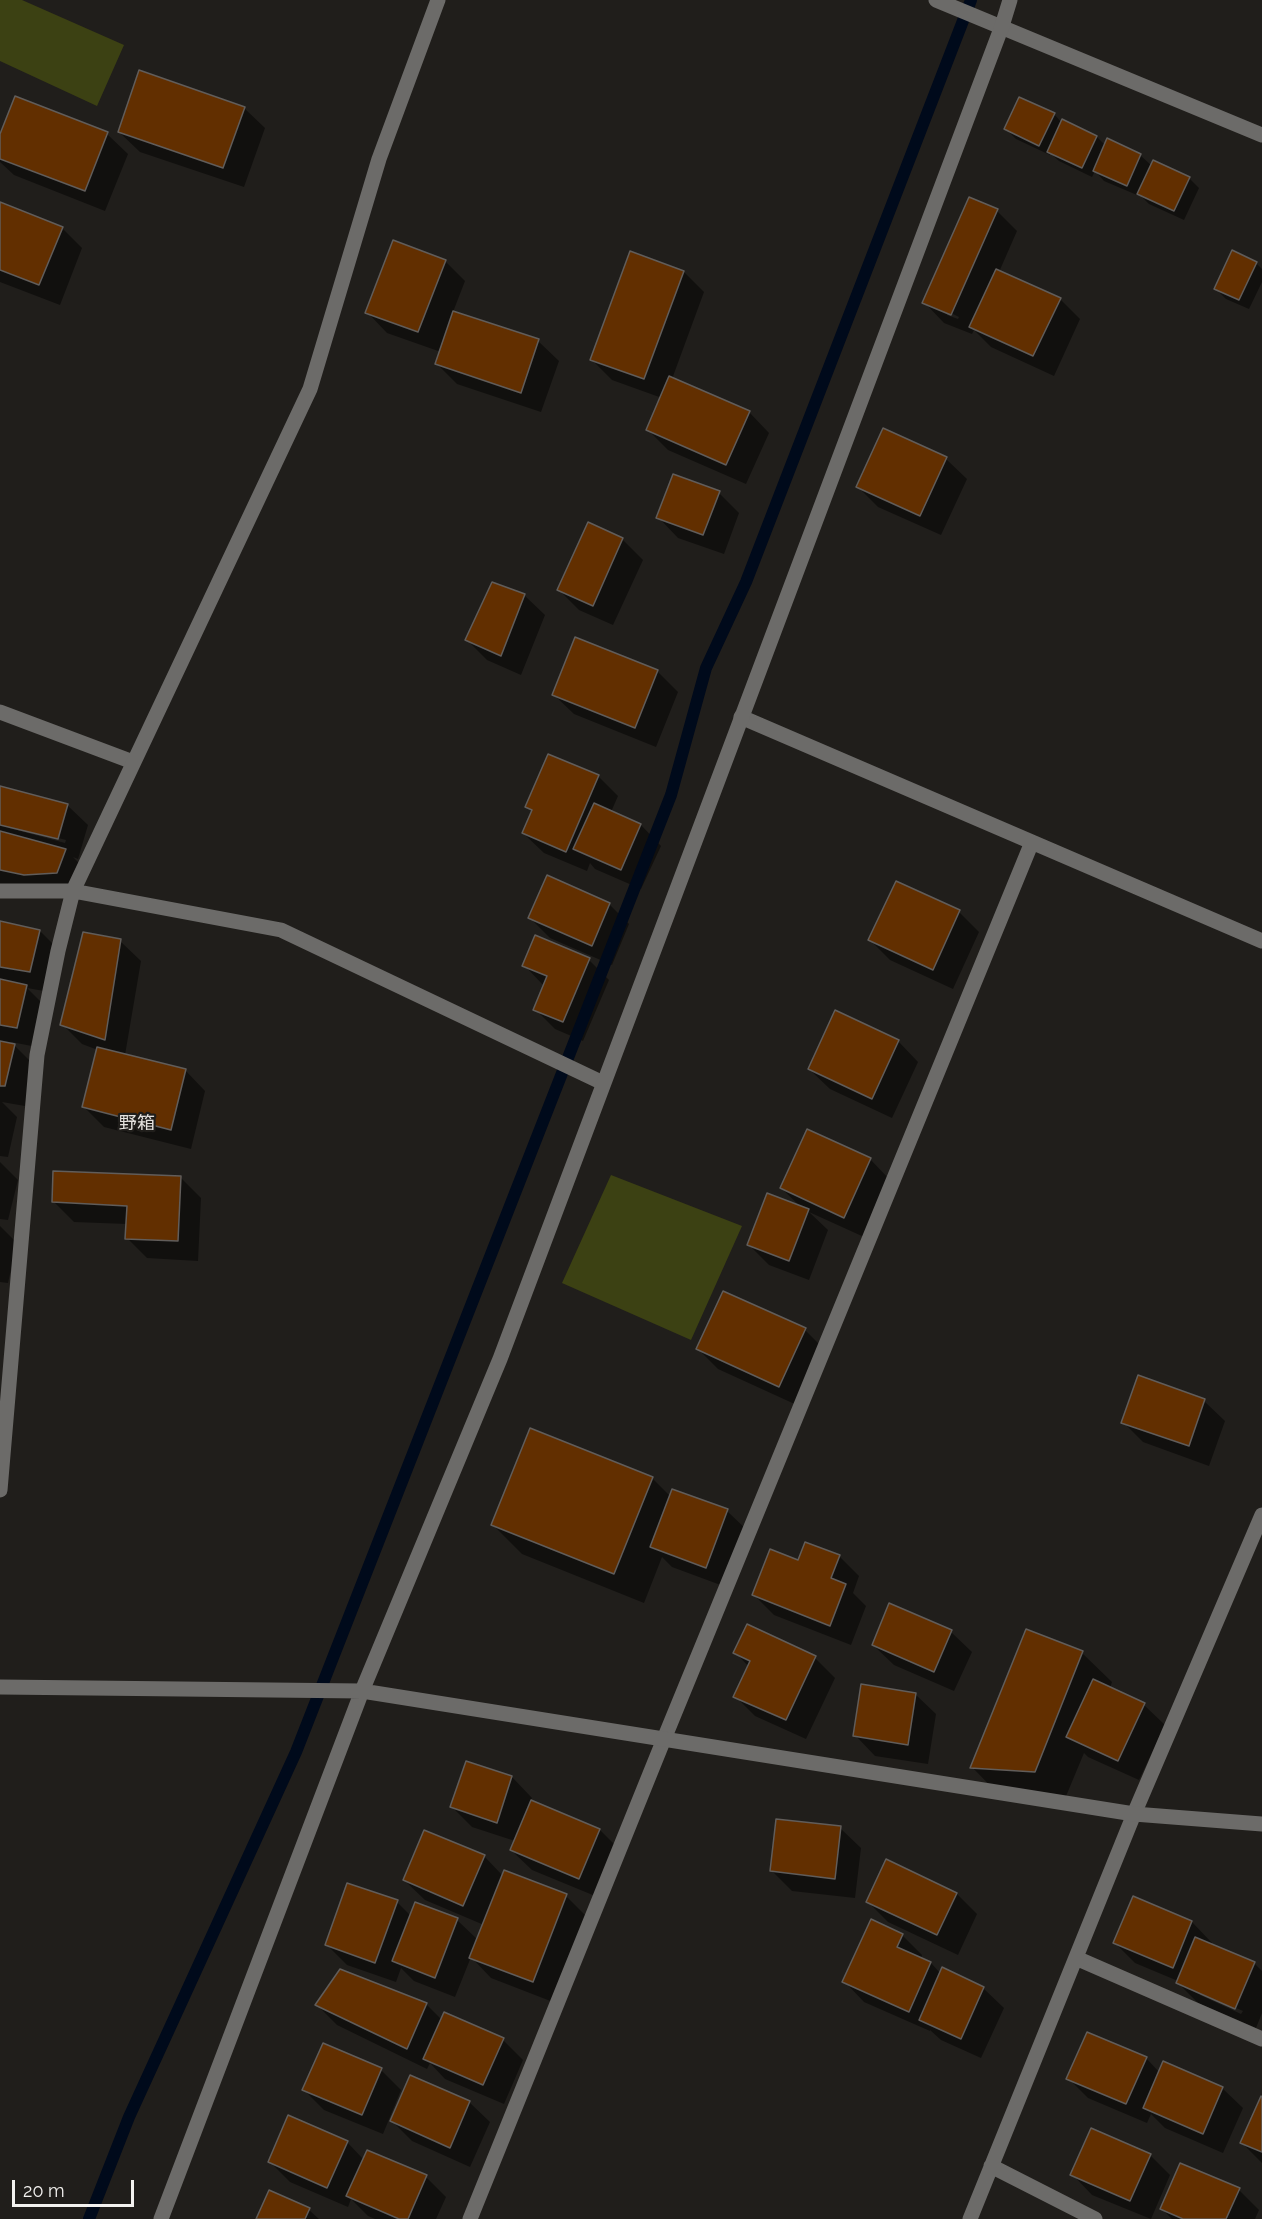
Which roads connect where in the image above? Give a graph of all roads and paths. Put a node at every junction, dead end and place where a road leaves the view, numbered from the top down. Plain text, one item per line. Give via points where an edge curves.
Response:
1 (438, 0) edge
2 (936, 0) edge
3 (1010, 0) edge
4 (1002, 26) junction
5 (1262, 135) edge
6 (0, 712) edge
7 (741, 717) junction
8 (133, 762) junction
9 (1032, 842) junction
10 (0, 891) edge
11 (73, 891) junction
12 (1262, 941) edge
13 (603, 1083) junction
14 (0, 1490) edge
15 (1262, 1515) edge
16 (0, 1687) edge
17 (362, 1691) junction
18 (664, 1739) junction
19 (1134, 1814) junction
20 (1262, 1824) edge
21 (1076, 1958) junction
22 (1262, 2039) edge
23 (991, 2166) junction
24 (161, 2219) edge
25 (470, 2219) edge
26 (970, 2219) edge
27 (1095, 2219) edge

1 - 8 street via 379,159 310,389
2 - 4 street
3 - 4 street
4 - 5 street
4 - 7 street
6 - 8 street
7 - 9 street
7 - 13 street
8 - 11 street
9 - 12 street
9 - 18 street
10 - 11 street
11 - 13 street via 281,930
11 - 14 street via 37,1055
13 - 17 street via 500,1359
15 - 19 street
16 - 17 street
17 - 18 street
17 - 24 street
18 - 19 street
18 - 25 street
19 - 20 street
19 - 21 street
21 - 22 street
21 - 23 street
23 - 26 street
23 - 27 street

